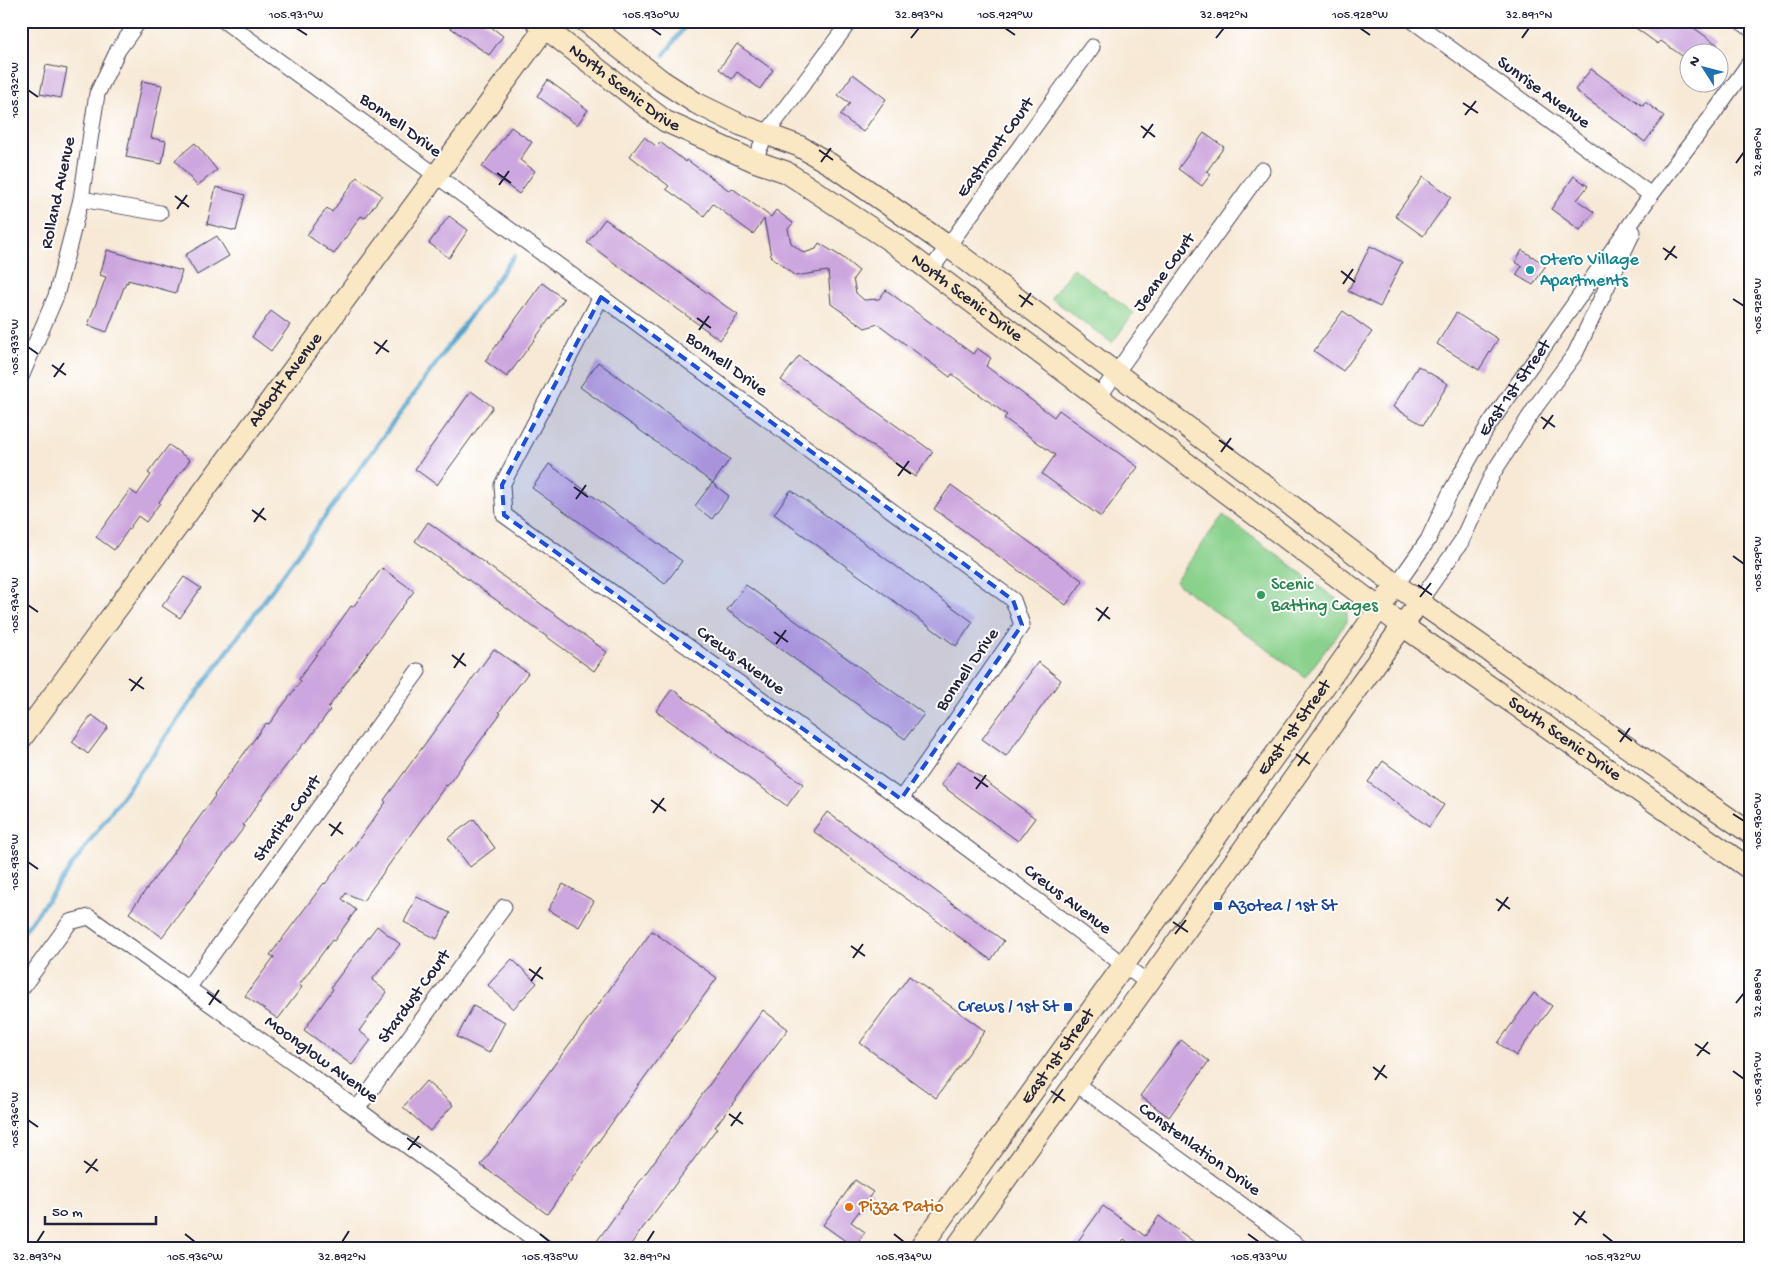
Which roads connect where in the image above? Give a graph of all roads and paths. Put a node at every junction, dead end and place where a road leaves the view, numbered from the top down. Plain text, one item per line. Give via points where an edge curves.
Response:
1 (139, 21) edge
2 (224, 21) edge
3 (585, 21) edge
4 (850, 21) edge
5 (1413, 21) edge
6 (1740, 21) edge
7 (544, 24) edge
8 (1750, 28) edge
9 (1092, 47) dead end
10 (1750, 62) edge
11 (766, 134) junction
12 (754, 161) junction
13 (1262, 170) dead end
14 (437, 176) junction
15 (1651, 194) junction
16 (81, 198) junction
17 (160, 213) dead end
18 (949, 247) junction
19 (930, 271) junction
20 (601, 297) junction
21 (1116, 373) junction
22 (21, 377) edge
23 (1098, 398) junction
24 (1397, 584) junction
25 (1419, 602) junction
26 (1379, 608) junction
27 (1403, 626) junction
28 (418, 671) dead end
29 (21, 739) edge
30 (901, 799) junction
31 (1750, 833) edge
32 (1750, 869) edge
33 (504, 907) dead end
34 (1123, 966) junction
35 (1148, 983) junction
36 (188, 988) junction
37 (21, 989) edge
38 (1075, 1083) junction
39 (357, 1109) junction
40 (546, 1248) edge
41 (920, 1248) edge
42 (956, 1248) edge
43 (1301, 1248) edge

1 - 16 street, Rolland Avenue via 118,50 97,94
2 - 14 street, Bonnell Drive
3 - 11 main road, North Scenic Drive via 662,81 696,103
4 - 11 street
5 - 15 street, Sunrise Avenue
6 - 8 street
7 - 12 main road, North Scenic Drive via 665,121
7 - 14 main road, Abbott Avenue
9 - 18 street, Eastmont Court
10 - 15 street, East 1st Street
11 - 12 street
11 - 18 main road, North Scenic Drive via 799,146 830,164
12 - 19 main road, North Scenic Drive via 786,172
13 - 21 street, Jeane Court
14 - 20 street, Bonnell Drive
14 - 29 main road, Abbott Avenue
15 - 24 street, East 1st Street via 1488,426 1428,540
15 - 25 street, East 1st Street via 1575,354 1493,473 1461,542
16 - 17 street
16 - 22 street, Rolland Avenue via 56,296
18 - 19 street, Eastmont Court
18 - 21 main road, North Scenic Drive
19 - 23 main road, North Scenic Drive
20 - 30 street, Crews Avenue via 502,485 504,515
20 - 30 street, Bonnell Drive via 1014,600 1022,626
21 - 23 street, Jeane Court
21 - 24 main road, North Scenic Drive
23 - 26 main road, North Scenic Drive
24 - 25 main road, North Scenic Drive
24 - 26 main road, East 1st Street
25 - 27 main road, East 1st Street
25 - 31 main road, South Scenic Drive
26 - 27 main road, South Scenic Drive
26 - 34 main road, East 1st Street
27 - 32 main road, South Scenic Drive
27 - 35 main road, East 1st Street
28 - 36 street, Starlite Court
30 - 34 street, Crews Avenue
33 - 39 street, Stardust Court
34 - 35 street, Crews Avenue
34 - 41 main road, East 1st Street
35 - 38 main road, East 1st Street
36 - 37 street, Moonglow Avenue via 89,916 70,922
36 - 39 street, Moonglow Avenue
38 - 42 main road, East 1st Street
38 - 43 street, Constenlation Drive
39 - 40 street, Moonglow Avenue

